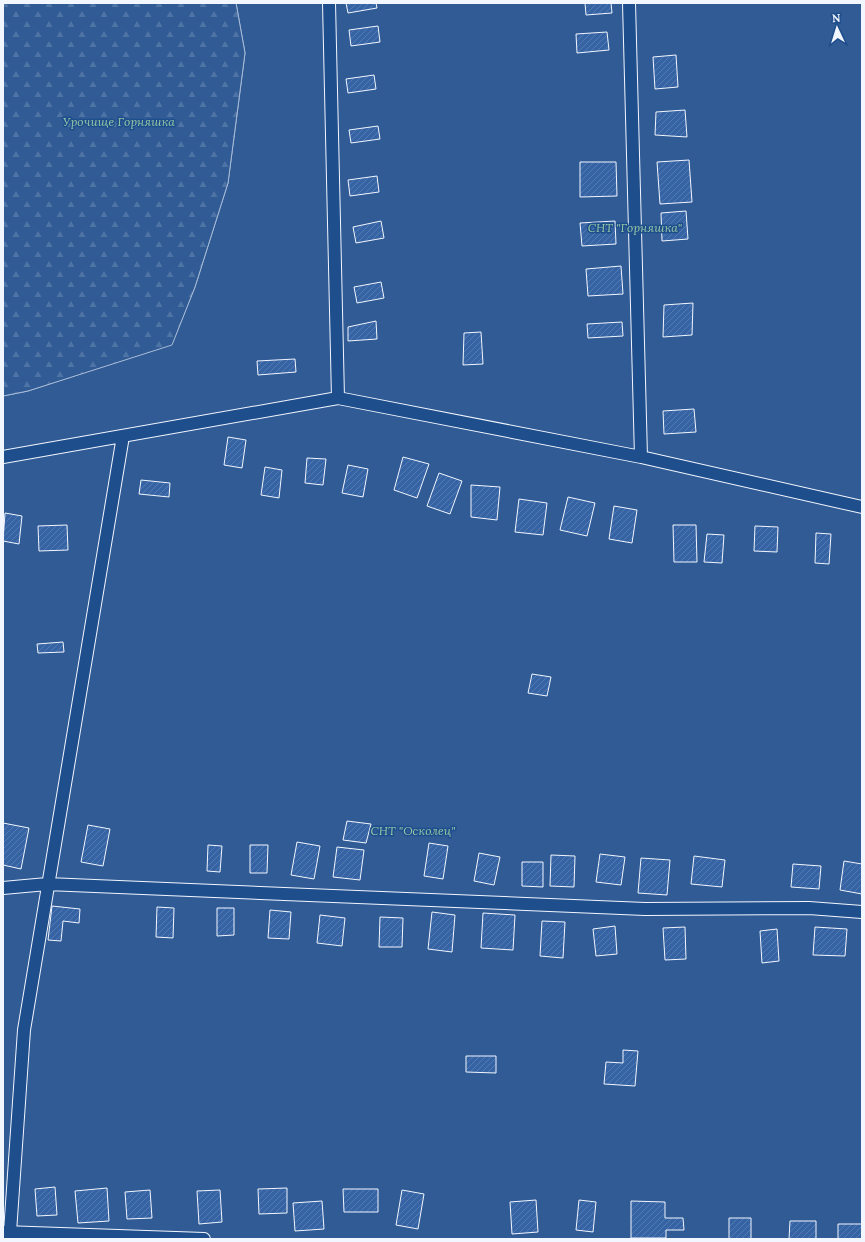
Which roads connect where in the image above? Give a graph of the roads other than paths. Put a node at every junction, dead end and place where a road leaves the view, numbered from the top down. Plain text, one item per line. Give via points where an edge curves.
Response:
1 (329, 3) edge
2 (629, 3) edge
3 (338, 398) junction
4 (123, 436) junction
5 (3, 457) edge
6 (641, 458) junction
7 (862, 507) edge
8 (47, 884) junction
9 (3, 888) edge
10 (862, 912) edge
11 (7, 1232) edge
12 (204, 1239) edge

1 - 3 lane
2 - 6 lane
3 - 4 lane
3 - 6 lane
4 - 5 lane
4 - 8 lane
6 - 7 lane
8 - 9 lane
8 - 10 lane via 645,909 809,908
8 - 11 lane via 24,1030
11 - 12 lane

